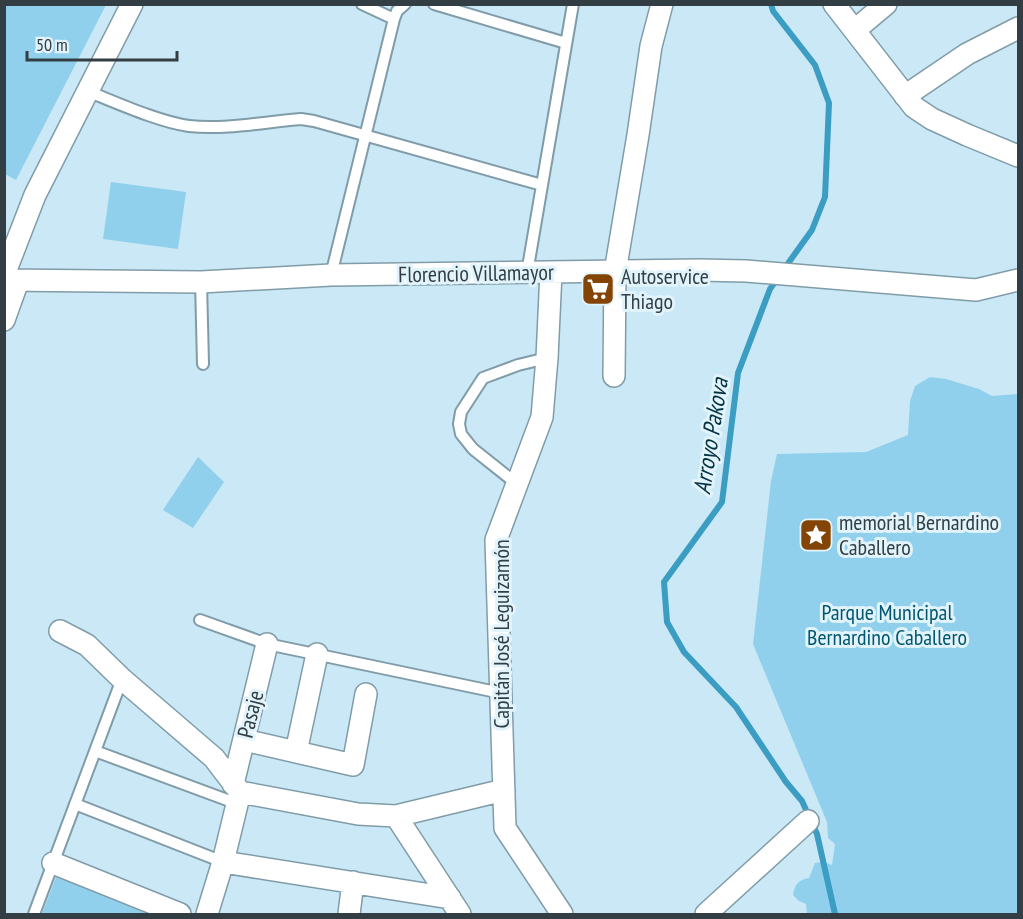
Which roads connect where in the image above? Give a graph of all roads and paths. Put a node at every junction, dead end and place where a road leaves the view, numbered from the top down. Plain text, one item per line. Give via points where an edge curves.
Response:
1 (132, 4) edge
2 (362, 4) edge
3 (405, 4) edge
4 (434, 4) edge
5 (573, 4) edge
6 (662, 4) edge
7 (834, 4) edge
8 (886, 4) edge
9 (394, 19) junction
10 (1018, 28) edge
11 (855, 30) junction
12 (566, 43) junction
13 (87, 91) junction
14 (905, 96) junction
15 (366, 135) junction
16 (1018, 156) edge
17 (542, 185) junction
18 (551, 272) junction
19 (615, 272) junction
20 (527, 273) junction
21 (331, 275) junction
22 (9, 279) edge
23 (1018, 280) edge
24 (201, 282) junction
25 (4, 320) edge
26 (547, 358) junction
27 (203, 364) dead end
28 (614, 376) dead end
29 (517, 484) junction
30 (200, 620) dead end
31 (60, 631) dead end
32 (267, 644) junction
33 (317, 654) junction
34 (122, 679) junction
35 (501, 693) junction
36 (366, 694) dead end
37 (244, 740) junction
38 (95, 751) junction
39 (296, 752) junction
40 (504, 790) junction
41 (237, 794) junction
42 (75, 804) junction
43 (396, 816) junction
44 (808, 821) dead end
45 (223, 862) junction
46 (53, 863) junction
47 (353, 882) junction
48 (455, 906) edge
49 (34, 915) edge
50 (180, 915) edge
51 (207, 915) edge
52 (349, 915) edge
53 (562, 915) edge
54 (706, 915) edge

1 - 13 street
2 - 9 lane
3 - 9 lane
4 - 12 lane
5 - 12 lane
6 - 19 street via 651,46
7 - 11 street
8 - 11 street
9 - 15 lane
10 - 14 street via 967,54
11 - 14 street
12 - 17 lane
13 - 15 lane via 187,126 301,119
13 - 22 street via 35,195
14 - 16 street via 932,119
15 - 17 lane
15 - 21 lane
17 - 20 lane
18 - 19 street, Florencio Villamayor
18 - 20 street, Florencio Villamayor
18 - 26 street, Capitán José Leguizamón
19 - 23 street, Florencio Villamayor via 699,270 782,274 976,290
19 - 28 street
20 - 21 street, Florencio Villamayor
21 - 24 street, Florencio Villamayor
22 - 24 street, Florencio Villamayor
22 - 25 street
24 - 27 lane
26 - 29 street, Capitán José Leguizamón via 542,417
26 - 29 lane via 483,378 461,412 461,434
29 - 35 street, Capitán José Leguizamón via 496,540
30 - 32 lane
31 - 34 street via 87,645
32 - 33 lane
32 - 37 street, Pasaje
33 - 35 lane
33 - 39 street
34 - 38 lane
34 - 41 street via 214,758
35 - 40 street, Capitán José Leguizamón
36 - 39 street via 353,765
37 - 39 street
37 - 41 street, Pasaje
38 - 41 lane
38 - 42 lane
40 - 43 street
40 - 53 street, Capitán José Leguizamón via 505,828
41 - 43 street via 358,814
41 - 45 street, Pasaje
42 - 45 lane
42 - 46 lane
43 - 48 street
44 - 54 street
45 - 47 street
45 - 51 street, Pasaje
46 - 49 lane
46 - 50 street
47 - 48 street
47 - 52 street

